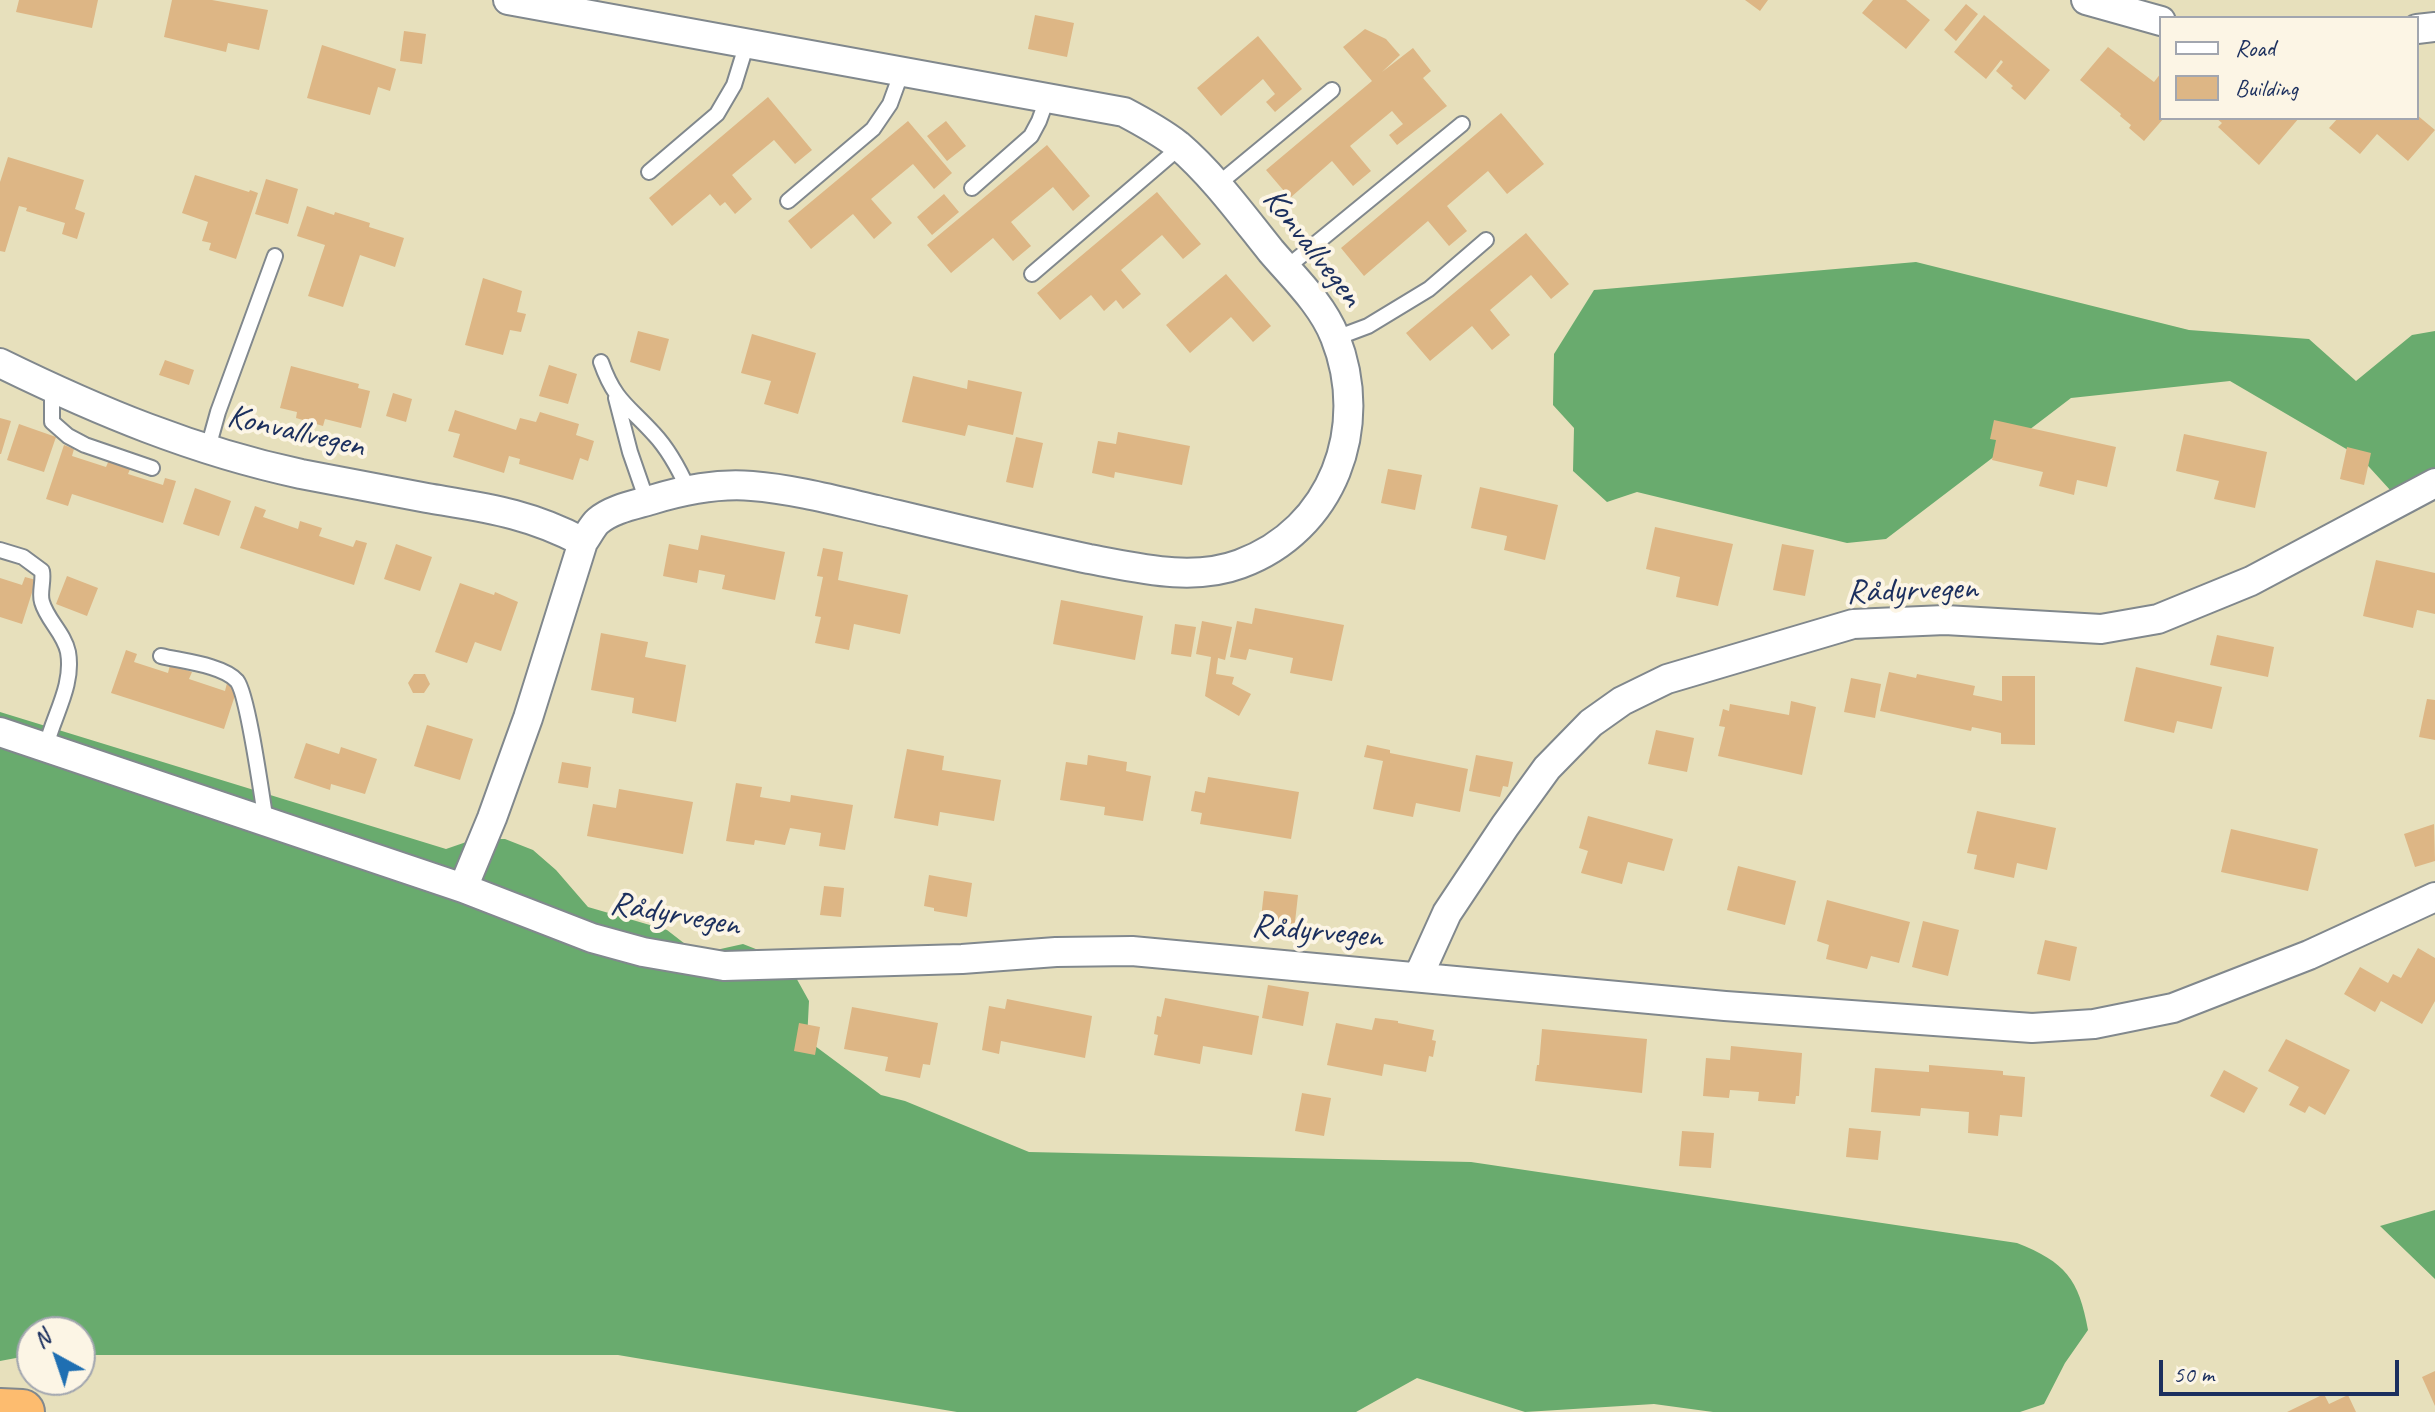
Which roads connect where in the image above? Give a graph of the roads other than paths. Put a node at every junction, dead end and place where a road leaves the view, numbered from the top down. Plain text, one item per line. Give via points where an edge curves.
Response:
1 (508, 0) edge
2 (2086, 0) edge
3 (2159, 20) edge
4 (747, 43) junction
5 (902, 71) junction
6 (1332, 90) dead end
7 (1048, 96) junction
8 (1462, 124) dead end
9 (1180, 147) junction
10 (649, 172) dead end
11 (1217, 185) junction
12 (972, 188) dead end
13 (788, 201) dead end
14 (1486, 240) dead end
15 (275, 256) dead end
16 (1286, 268) junction
17 (1032, 274) dead end
18 (1336, 338) junction
19 (601, 362) dead end
20 (0, 363) edge
21 (52, 388) junction
22 (616, 396) junction
23 (208, 448) junction
24 (152, 468) dead end
25 (2435, 483) edge
26 (688, 489) junction
27 (647, 501) junction
28 (583, 542) junction
29 (0, 550) edge
30 (161, 656) dead end
31 (0, 732) edge
32 (46, 747) junction
33 (266, 822) junction
34 (463, 888) junction
35 (2435, 897) edge
36 (1418, 977) junction
37 (0, 1411) edge
38 (22, 1412) edge

1 - 4 street, Konvallvegen
2 - 3 street
4 - 5 street, Konvallvegen
4 - 10 lane via 734,85 717,114
5 - 7 street, Konvallvegen
5 - 13 lane via 890,104 873,129
6 - 11 lane
7 - 9 street, Konvallvegen via 1124,112
7 - 12 lane via 1031,136
8 - 16 lane
9 - 11 street, Konvallvegen
9 - 17 lane
11 - 16 street, Konvallvegen
14 - 18 lane via 1429,289 1368,326
15 - 23 lane
16 - 18 street, Konvallvegen via 1321,310
18 - 26 street, Konvallvegen via 1349,391 1349,425 1326,493 1303,526 1275,547 1211,572 1128,566 752,486
19 - 22 lane
20 - 21 street, Konvallvegen
21 - 23 street, Konvallvegen via 138,426
21 - 24 lane via 52,422 68,436
22 - 26 lane via 654,433
22 - 27 lane
23 - 28 street, Konvallvegen via 302,474 509,512
25 - 36 street, Rådyrvegen via 2251,581 2158,619 2101,629 1945,620 1853,624 1667,679 1591,723 1547,768 1447,913
26 - 27 street, Konvallvegen
27 - 28 street, Konvallvegen via 598,522
28 - 34 street, Konvallvegen via 528,718
29 - 32 lane via 23,557 42,571 42,602 68,653 66,689
30 - 33 lane via 220,670 238,682
31 - 32 street, Rådyrvegen
32 - 33 street, Rådyrvegen
33 - 34 street, Rådyrvegen
34 - 36 street, Rådyrvegen via 592,938 724,966 1132,951
35 - 36 street, Rådyrvegen via 2309,955 2173,1008 2094,1024 2032,1028 1945,1023
37 - 38 highway

